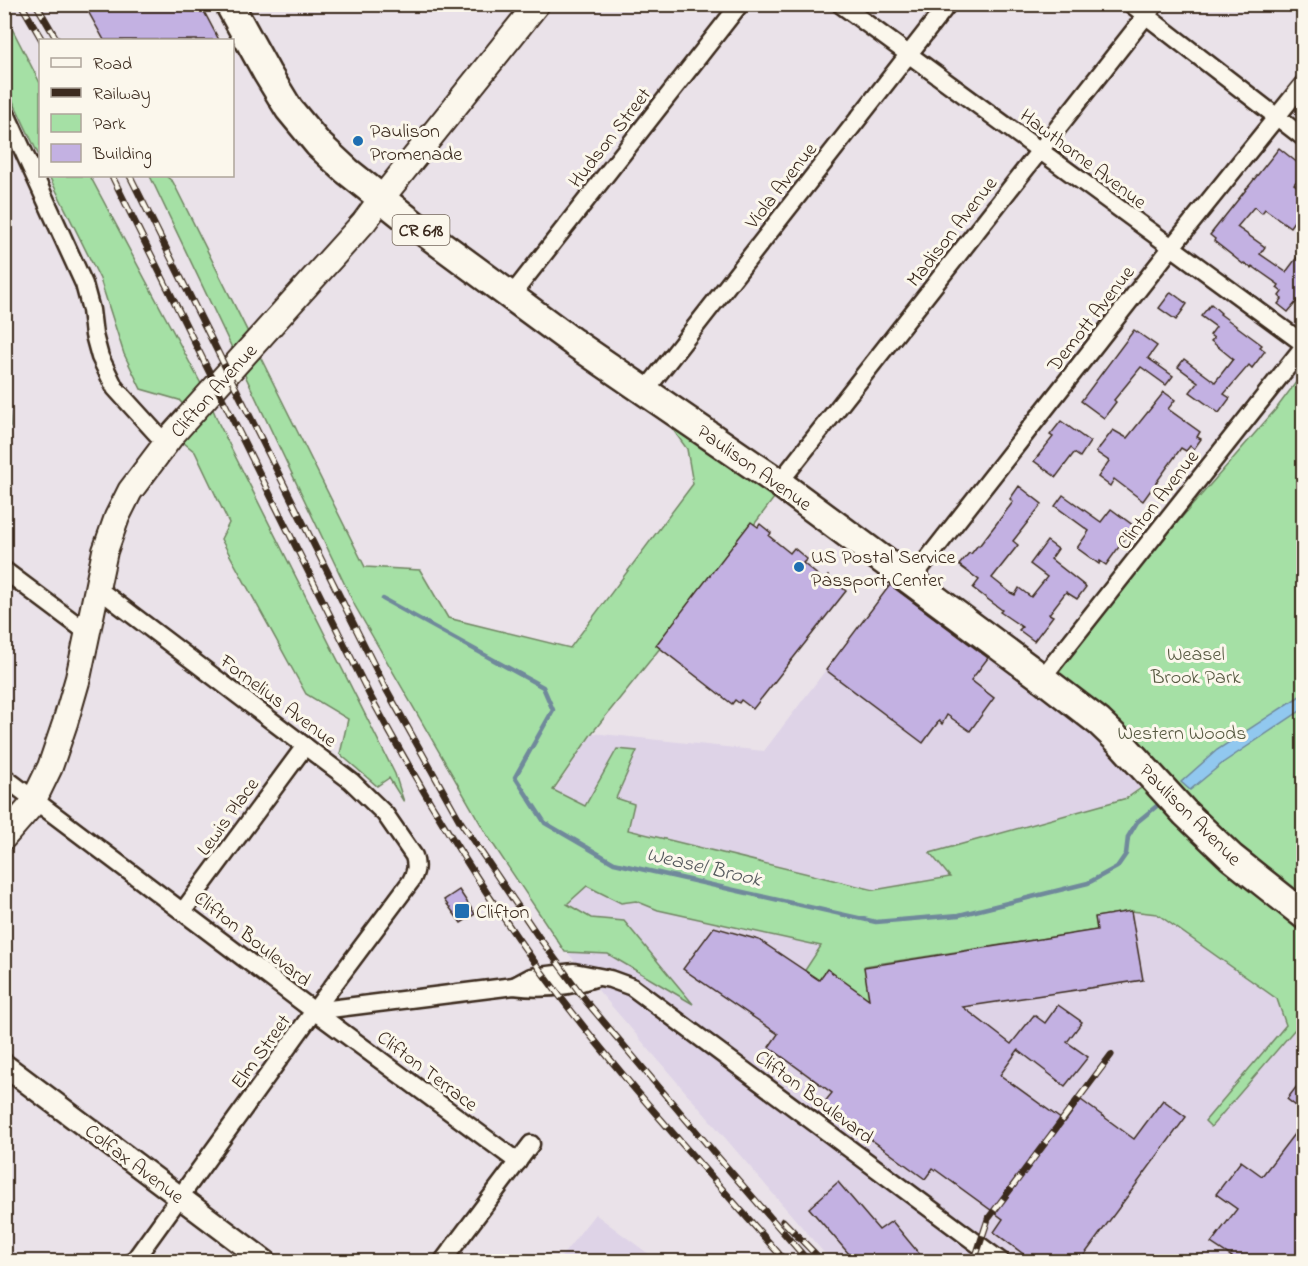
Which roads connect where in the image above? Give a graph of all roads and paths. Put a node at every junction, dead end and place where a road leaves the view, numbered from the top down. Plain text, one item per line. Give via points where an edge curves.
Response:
1 (229, 4) edge
2 (537, 4) edge
3 (740, 4) edge
4 (840, 4) edge
5 (948, 4) edge
6 (1131, 4) edge
7 (1151, 10) edge
8 (908, 54) junction
9 (1304, 83) edge
10 (4, 109) edge
11 (1276, 118) junction
12 (1304, 138) edge
13 (1040, 151) junction
14 (381, 199) junction
15 (1171, 248) junction
16 (511, 296) junction
17 (1304, 345) edge
18 (645, 391) junction
19 (165, 443) junction
20 (779, 483) junction
21 (4, 570) edge
22 (911, 580) junction
23 (96, 588) junction
24 (88, 633) junction
25 (1042, 678) junction
26 (305, 746) junction
27 (4, 777) edge
28 (34, 800) junction
29 (4, 837) edge
30 (416, 864) joint
31 (183, 910) junction
32 (1304, 915) edge
33 (314, 1011) junction
34 (4, 1065) edge
35 (531, 1144) dead end
36 (518, 1162) junction
37 (181, 1197) junction
38 (133, 1262) edge
39 (266, 1262) edge
40 (442, 1262) edge
41 (1002, 1262) edge

1 - 14 main road, Paulison Avenue / CR 618 via 289,109 318,144
2 - 14 main road, Clifton Avenue
3 - 16 street, Hudson Street
4 - 8 street, Hawthorne Avenue
5 - 8 street, Viola Avenue
6 - 7 street
7 - 11 street
7 - 13 street, Madison Avenue
8 - 13 street, Hawthorne Avenue
8 - 18 street, Viola Avenue
9 - 11 street, Demott Avenue
10 - 19 street via 84,284 100,357 115,388
11 - 12 street
11 - 15 street, Demott Avenue
13 - 15 street, Hawthorne Avenue
13 - 20 street, Madison Avenue
14 - 16 main road, Paulison Avenue / CR 618
14 - 19 main road, Clifton Avenue
15 - 17 street, Hawthorne Avenue
15 - 22 street, Demott Avenue
16 - 18 main road, Paulison Avenue / CR 618
17 - 25 street, Clinton Avenue
18 - 20 main road, Paulison Avenue / CR 618
19 - 23 main road, Clifton Avenue via 130,491 117,517
20 - 22 main road, Paulison Avenue / CR 618
21 - 24 street
22 - 25 main road, Paulison Avenue / CR 618
23 - 24 main road, Clifton Avenue
23 - 26 street, Fornelius Avenue
24 - 28 main road, Clifton Avenue via 65,723
25 - 32 main road, Paulison Avenue / CR 618 via 1114,736 1232,857
26 - 30 street, Fornelius Avenue via 369,797 400,835
26 - 31 street, Lewis Place
27 - 28 street, Clifton Boulevard
28 - 29 main road, Clifton Avenue
28 - 31 street, Clifton Boulevard
30 - 33 street, Elm Street via 411,881
31 - 33 street, Clifton Boulevard
33 - 36 street, Clifton Terrace
33 - 37 street, Elm Street
33 - 41 street, Clifton Boulevard via 514,986 531,977 574,972 632,987
34 - 37 street, Colfax Avenue
35 - 36 street
36 - 40 street
37 - 38 street, Elm Street
37 - 39 street, Colfax Avenue

